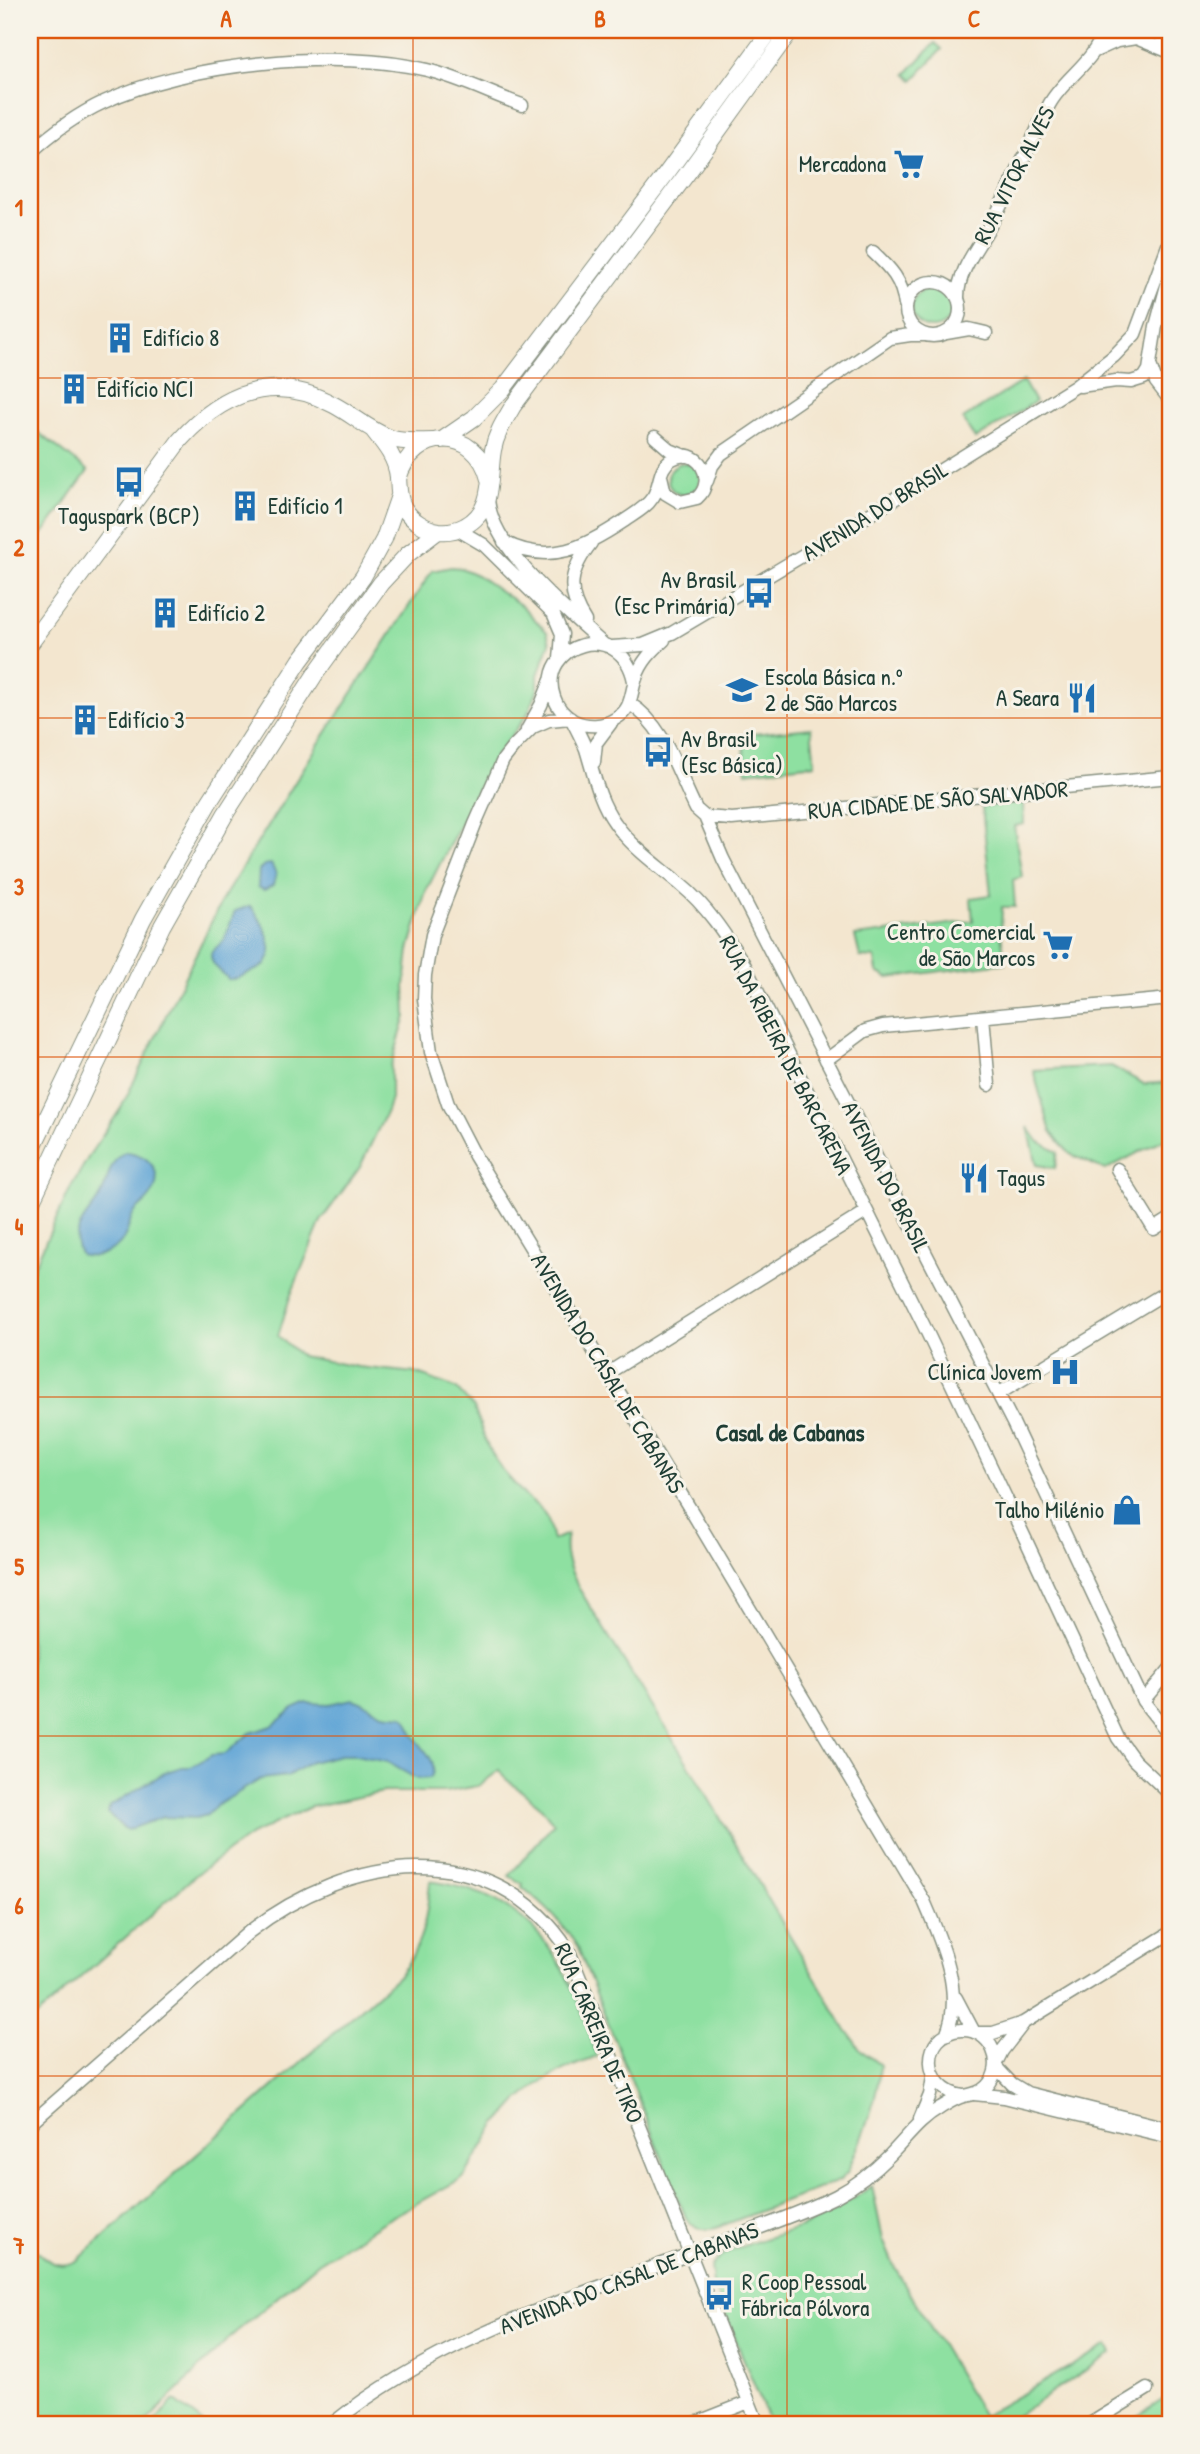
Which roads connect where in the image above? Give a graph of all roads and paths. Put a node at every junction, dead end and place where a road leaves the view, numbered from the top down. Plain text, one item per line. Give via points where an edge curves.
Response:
1 (771, 30) edge
2 (791, 30) edge
3 (1103, 30) edge
4 (1155, 30) edge
5 (1132, 34) edge
6 (1170, 44) edge
7 (1094, 52) junction
8 (1170, 52) edge
9 (522, 105) dead end
10 (30, 153) edge
11 (1170, 240) edge
12 (873, 253) dead end
13 (964, 269) junction
14 (895, 273) junction
15 (1170, 274) edge
16 (929, 282) junction
17 (959, 302) junction
18 (906, 308) junction
19 (945, 333) junction
20 (926, 335) junction
21 (890, 338) junction
22 (1118, 351) junction
23 (1151, 363) junction
24 (1128, 382) junction
25 (1076, 386) junction
26 (1170, 400) edge
27 (373, 430) junction
28 (438, 440) junction
29 (722, 454) junction
30 (688, 456) junction
31 (662, 473) junction
32 (706, 484) junction
33 (399, 488) junction
34 (489, 493) junction
35 (680, 502) junction
36 (646, 506) junction
37 (457, 529) junction
38 (438, 531) junction
39 (504, 542) junction
40 (592, 542) junction
41 (673, 633) junction
42 (604, 643) junction
43 (30, 644) edge
44 (560, 659) junction
45 (553, 673) junction
46 (634, 681) junction
47 (630, 704) junction
48 (571, 719) junction
49 (616, 719) junction
50 (520, 739) junction
51 (594, 776) junction
52 (1170, 778) edge
53 (705, 817) junction
54 (1170, 999) edge
55 (983, 1017) junction
56 (826, 1060) junction
57 (989, 1085) dead end
58 (30, 1153) edge
59 (1117, 1169) dead end
60 (30, 1205) edge
61 (866, 1212) junction
62 (1170, 1219) edge
63 (1170, 1290) edge
64 (608, 1373) junction
65 (998, 1394) junction
66 (1170, 1669) edge
67 (1143, 1701) junction
68 (1170, 1735) edge
69 (1170, 1794) edge
70 (1170, 1933) edge
71 (950, 1983) junction
72 (1023, 2024) junction
73 (976, 2032) junction
74 (946, 2035) junction
75 (996, 2065) junction
76 (933, 2077) junction
77 (968, 2095) junction
78 (919, 2123) junction
79 (30, 2124) edge
80 (1170, 2130) edge
81 (1170, 2137) edge
82 (691, 2255) junction
83 (1147, 2389) dead end
84 (749, 2402) junction
85 (332, 2424) edge
86 (693, 2424) edge
87 (758, 2424) edge
88 (1090, 2424) edge

1 - 28 main road via 503,390 474,418
2 - 34 main road via 513,406 493,449
3 - 7 street, RUA VITOR ALVES
4 - 6 street
5 - 7 street, RUA VITOR ALVES
5 - 8 street, RUA VITOR ALVES
7 - 13 street, RUA VITOR ALVES via 1051,100 987,233
9 - 10 street via 412,67 343,61 264,64 174,77 124,93 69,121
11 - 22 street via 1141,322
12 - 14 street
13 - 16 street, RUA VITOR ALVES
13 - 17 street, RUA VITOR ALVES
14 - 16 street
14 - 18 street
15 - 23 street
16 - 17 street via 945,284
16 - 18 street, RUA VITOR ALVES via 915,288
17 - 19 street, RUA VITOR ALVES via 958,318
17 - 19 street via 983,332
18 - 20 street via 914,329
18 - 21 street, RUA VITOR ALVES
19 - 20 street, RUA VITOR ALVES
20 - 21 street, RUA VITOR ALVES
21 - 29 street, RUA VITOR ALVES
22 - 23 street via 1132,344 1139,346
22 - 24 street via 1114,370
22 - 25 street, AVENIDA DO BRASIL
23 - 24 street via 1144,378
23 - 26 street via 1156,382
24 - 25 street
25 - 41 street, AVENIDA DO BRASIL
27 - 28 main road via 402,441
27 - 33 main road via 395,463
27 - 43 main road via 323,399 295,390 258,390 220,404 180,440
28 - 33 main road via 410,455 402,466
28 - 34 main road via 455,441 477,454 489,476
29 - 30 street, RUA VITOR ALVES
29 - 32 street, RUA VITOR ALVES
30 - 31 street, RUA VITOR ALVES via 672,459
30 - 31 street via 656,439
30 - 32 street via 703,467
31 - 35 street via 665,493
31 - 36 street, RUA VITOR ALVES
32 - 35 street, RUA VITOR ALVES via 697,498
33 - 38 main road via 413,519
33 - 58 main road via 384,538 363,577 300,661 208,804 143,919
34 - 37 main road via 477,517
34 - 39 street via 489,513
35 - 36 street, RUA VITOR ALVES
36 - 40 street, RUA VITOR ALVES
37 - 38 main road
37 - 44 street via 484,545 553,613 562,634
38 - 60 main road via 381,583 316,673 226,813 162,926
39 - 40 street, RUA VITOR ALVES via 534,553
39 - 42 street
40 - 42 street, RUA VITOR ALVES via 573,573 572,589 579,612
41 - 42 street, AVENIDA DO BRASIL via 643,645
41 - 46 street, AVENIDA DO BRASIL via 647,656
42 - 44 street via 579,645
42 - 46 street via 628,661
44 - 45 street
45 - 48 street via 554,698
45 - 50 street, AVENIDA DO CASAL DE CABANAS
46 - 47 street, AVENIDA DO BRASIL
47 - 49 street
47 - 53 street, AVENIDA DO BRASIL via 657,729 696,808
48 - 49 street via 590,726
48 - 50 street, AVENIDA DO CASAL DE CABANAS via 541,723
48 - 51 street, RUA DA RIBEIRA DE BARCARENA
49 - 51 street, RUA DA RIBEIRA DE BARCARENA via 596,743
50 - 64 street, AVENIDA DO CASAL DE CABANAS via 497,774 437,919 425,975 426,1027 440,1080 460,1128
51 - 61 street, RUA DA RIBEIRA DE BARCARENA via 621,831 683,886 733,947
52 - 53 street, RUA CIDADE DE SÃO SALVADOR via 725,820
53 - 56 street, AVENIDA DO BRASIL
54 - 55 street
55 - 56 street via 875,1027
55 - 57 street
56 - 65 street, AVENIDA DO BRASIL
59 - 62 street via 1154,1229
61 - 64 street
61 - 69 street, RUA DA RIBEIRA DE BARCARENA via 1118,1738
63 - 65 street
64 - 71 street, AVENIDA DO CASAL DE CABANAS via 911,1877 937,1931
65 - 67 street, AVENIDA DO BRASIL
66 - 67 street
67 - 68 street, AVENIDA DO BRASIL
70 - 72 street
71 - 73 street, AVENIDA DO CASAL DE CABANAS
71 - 74 street, AVENIDA DO CASAL DE CABANAS via 953,2012
72 - 73 street via 993,2033
72 - 75 street
73 - 74 street via 959,2030
73 - 75 street, AVENIDA DO CASAL DE CABANAS via 991,2045
74 - 76 street, AVENIDA DO CASAL DE CABANAS via 932,2053
75 - 77 street, AVENIDA DO CASAL DE CABANAS via 989,2084
75 - 80 street via 1027,2093
76 - 77 street via 948,2093
76 - 78 street, AVENIDA DO CASAL DE CABANAS
77 - 78 street, AVENIDA DO CASAL DE CABANAS
77 - 81 street via 1004,2097
78 - 82 street, AVENIDA DO CASAL DE CABANAS via 876,2168 846,2191
79 - 82 street, RUA CARREIRA DE TIRO via 248,1932 284,1906 311,1892 385,1870 460,1872 517,1896 545,1920 569,1951
82 - 84 street, RUA CARREIRA DE TIRO
82 - 85 street, AVENIDA DO CASAL DE CABANAS via 487,2333 418,2367
83 - 88 street
84 - 86 street
84 - 87 street, RUA CARREIRA DE TIRO

